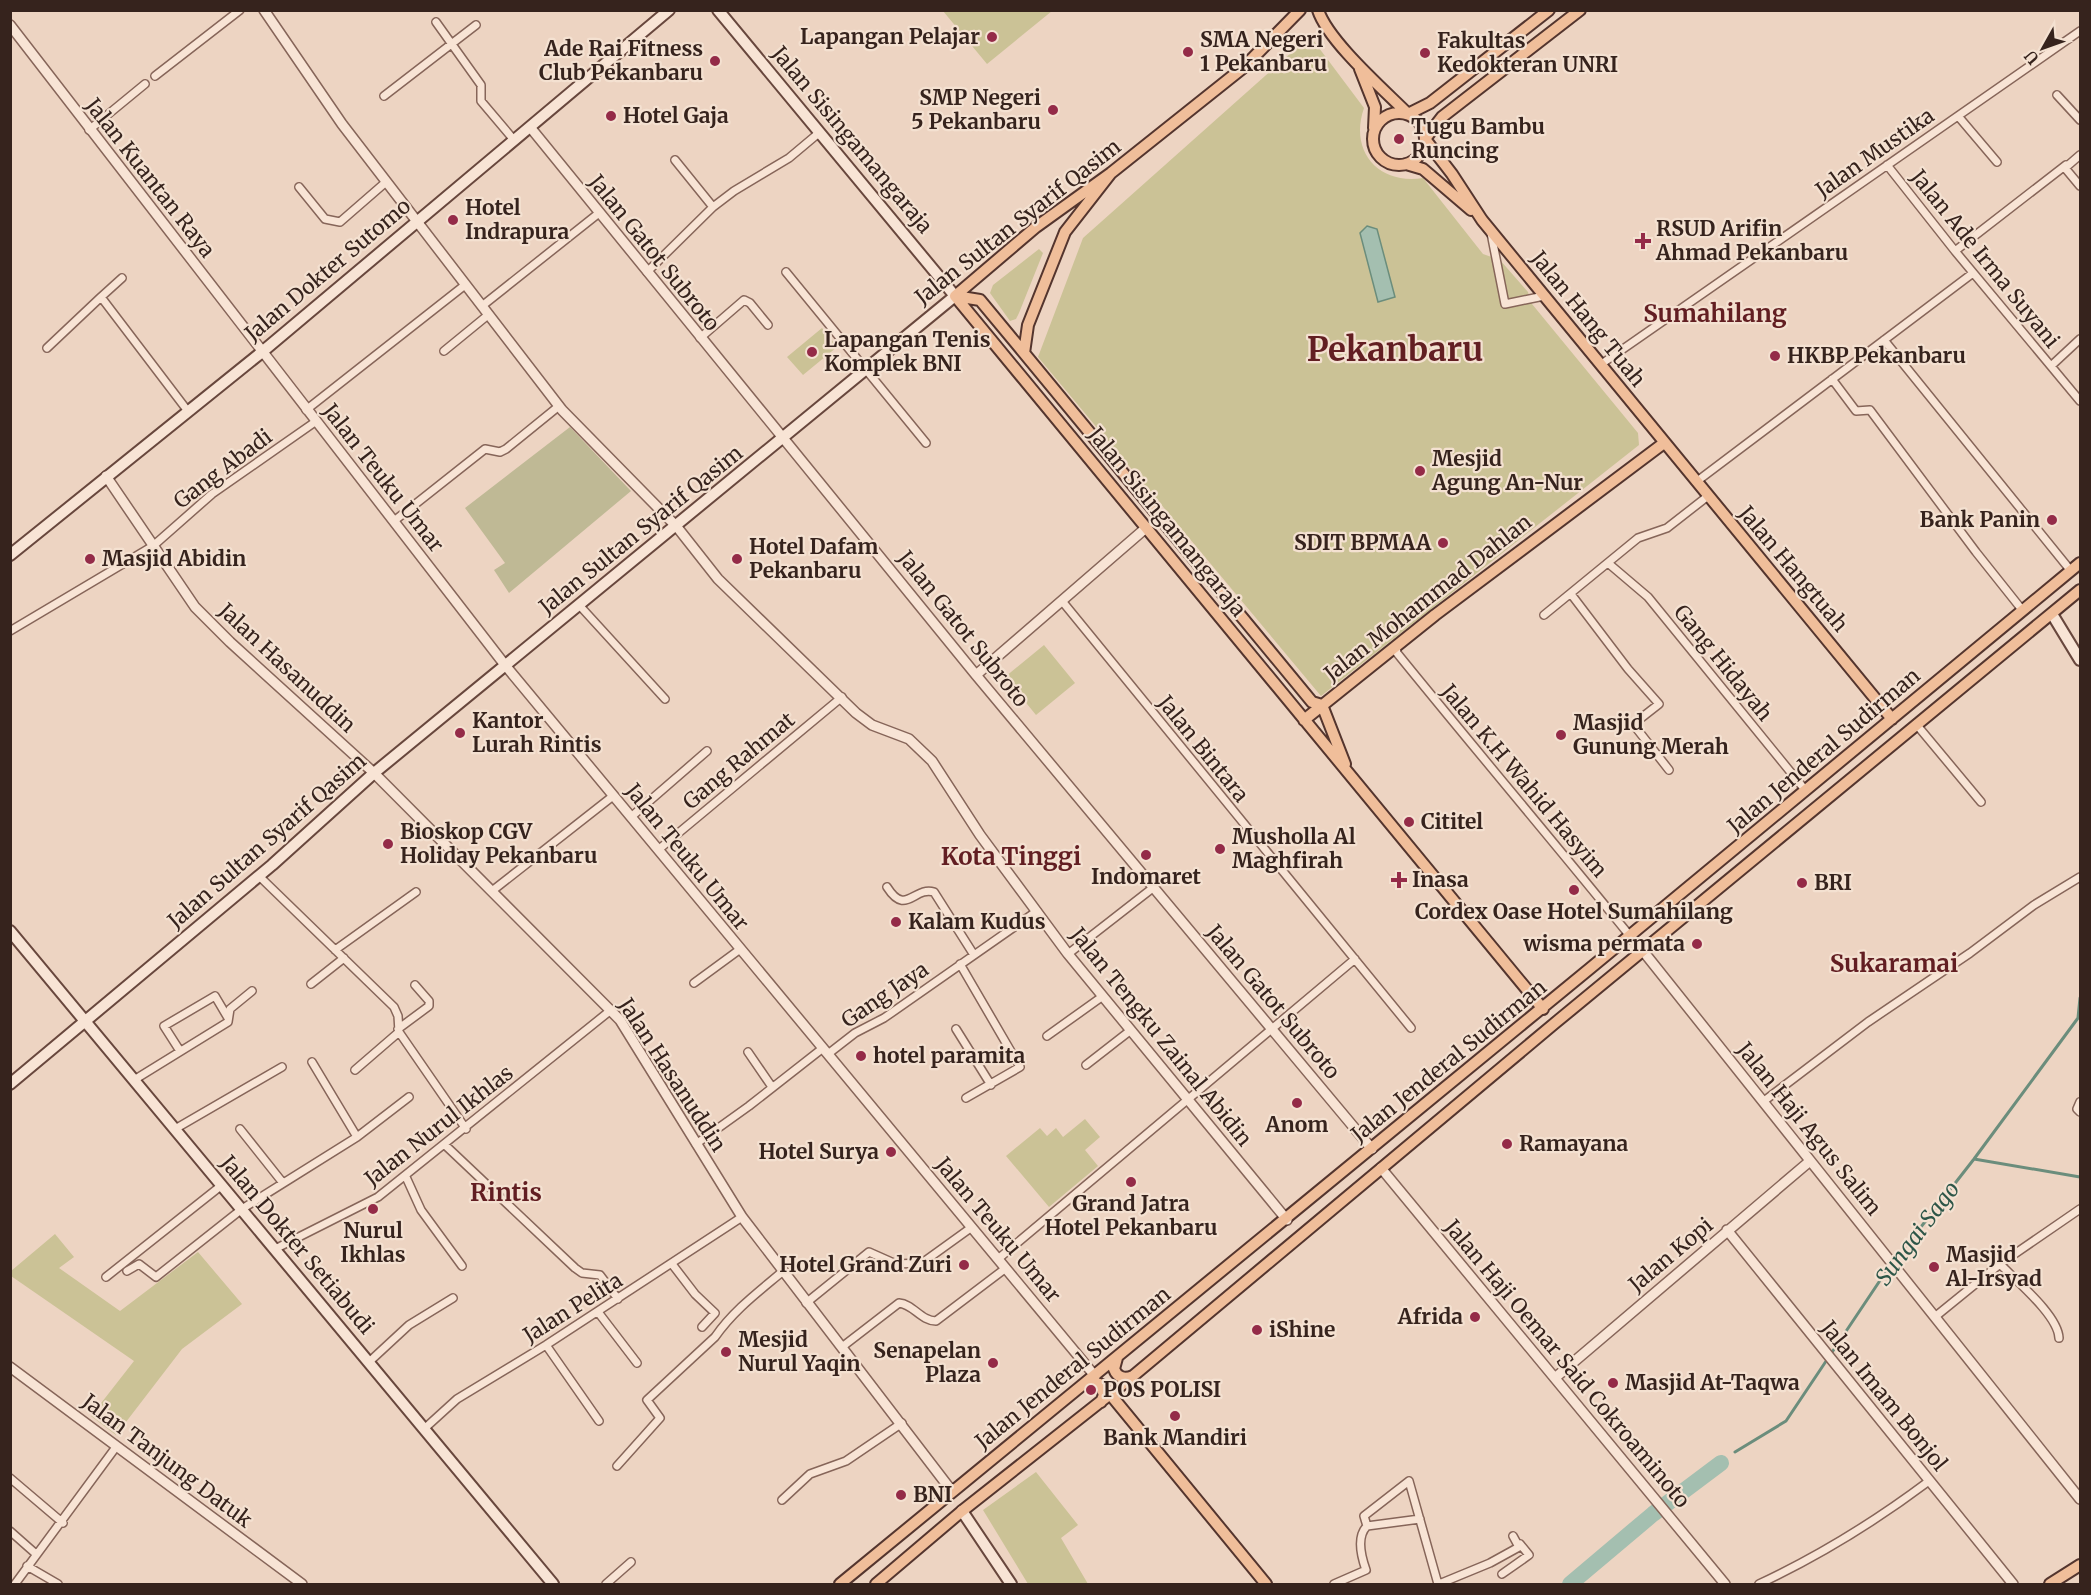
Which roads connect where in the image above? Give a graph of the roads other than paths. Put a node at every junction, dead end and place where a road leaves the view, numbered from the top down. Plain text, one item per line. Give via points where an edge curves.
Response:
1 (240, 10) edge
2 (264, 10) edge
3 (669, 10) edge
4 (718, 10) edge
5 (1300, 10) edge
6 (1318, 10) edge
7 (1580, 10) edge
8 (1546, 12) edge
9 (436, 22) dead end
10 (10, 25) edge
11 (476, 25) dead end
12 (2080, 30) edge
13 (451, 44) junction
14 (1357, 64) junction
15 (155, 76) dead end
16 (145, 84) dead end
17 (2057, 95) dead end
18 (384, 96) dead end
19 (1408, 114) junction
20 (1958, 116) junction
21 (2080, 120) edge
22 (530, 127) junction
23 (89, 130) junction
24 (820, 132) junction
25 (1374, 132) junction
26 (1425, 139) junction
27 (514, 140) junction
28 (2080, 155) edge
29 (675, 160) dead end
30 (1997, 162) dead end
31 (1406, 164) junction
32 (1887, 165) junction
33 (2066, 165) junction
34 (1111, 173) junction
35 (386, 182) junction
36 (2080, 186) edge
37 (299, 187) dead end
38 (713, 207) junction
39 (598, 213) junction
40 (1482, 220) junction
41 (416, 221) junction
42 (1490, 230) junction
43 (1955, 251) junction
44 (647, 272) junction
45 (786, 272) dead end
46 (1973, 273) junction
47 (122, 278) dead end
48 (465, 285) junction
49 (955, 296) junction
50 (1544, 296) junction
51 (101, 297) junction
52 (482, 306) junction
53 (488, 315) junction
54 (768, 325) dead end
55 (700, 338) junction
56 (2080, 339) edge
57 (1884, 340) junction
58 (46, 348) dead end
59 (444, 351) dead end
60 (262, 352) junction
61 (1024, 353) junction
62 (1600, 365) junction
63 (2051, 366) junction
64 (866, 370) junction
65 (1832, 379) junction
66 (2080, 401) edge
67 (559, 406) junction
68 (187, 410) junction
69 (306, 410) junction
70 (315, 422) junction
71 (783, 438) junction
72 (926, 443) dead end
73 (1664, 443) junction
74 (106, 476) junction
75 (1696, 482) junction
76 (1708, 496) junction
77 (1142, 497) junction
78 (394, 521) junction
79 (676, 527) junction
80 (1147, 527) junction
81 (153, 546) junction
82 (10, 555) edge
83 (1608, 563) junction
84 (2080, 563) edge
85 (2071, 571) junction
86 (2080, 590) edge
87 (1570, 594) junction
88 (1062, 601) junction
89 (580, 606) junction
90 (2023, 611) junction
91 (2052, 614) junction
92 (1544, 615) dead end
93 (10, 631) edge
94 (1396, 646) junction
95 (2080, 660) edge
96 (505, 665) junction
97 (976, 675) junction
98 (842, 697) junction
99 (665, 699) dead end
100 (1322, 705) junction
101 (1892, 719) junction
102 (1304, 720) junction
103 (1916, 724) junction
104 (707, 751) dead end
105 (1669, 770) dead end
106 (1349, 773) junction
107 (374, 774) junction
108 (1806, 791) junction
109 (613, 796) junction
110 (1981, 802) dead end
111 (631, 817) junction
112 (658, 850) junction
113 (259, 876) junction
114 (2080, 877) edge
115 (887, 887) dead end
116 (1154, 887) junction
117 (492, 891) junction
118 (416, 892) dead end
119 (1037, 911) junction
120 (10, 931) edge
121 (1630, 936) junction
122 (336, 950) junction
123 (739, 950) junction
124 (1643, 951) junction
125 (1068, 954) junction
126 (974, 955) junction
127 (344, 958) junction
128 (1355, 960) junction
129 (960, 964) junction
130 (694, 983) dead end
131 (311, 984) dead end
132 (415, 985) dead end
133 (252, 991) dead end
134 (1103, 996) junction
135 (1543, 1009) junction
136 (611, 1011) junction
137 (86, 1021) junction
138 (229, 1021) junction
139 (1411, 1028) dead end
140 (956, 1029) dead end
141 (1131, 1030) junction
142 (1273, 1030) junction
143 (398, 1031) junction
144 (1047, 1036) dead end
145 (180, 1051) junction
146 (825, 1051) junction
147 (748, 1052) dead end
148 (312, 1062) dead end
149 (1086, 1065) dead end
150 (282, 1066) dead end
151 (356, 1070) dead end
152 (134, 1080) junction
153 (10, 1084) edge
154 (991, 1086) junction
155 (772, 1087) junction
156 (409, 1097) dead end
157 (966, 1098) dead end
158 (1188, 1100) junction
159 (1764, 1101) junction
160 (2080, 1102) edge
161 (2080, 1112) edge
162 (466, 1128) junction
163 (175, 1129) junction
164 (240, 1129) dead end
165 (357, 1137) junction
166 (696, 1143) junction
167 (445, 1145) junction
168 (1372, 1149) junction
169 (1810, 1161) junction
170 (1381, 1168) junction
171 (406, 1177) junction
172 (283, 1183) junction
173 (222, 1185) junction
174 (242, 1209) junction
175 (2080, 1209) edge
176 (742, 1217) junction
177 (1287, 1220) junction
178 (972, 1227) junction
179 (1727, 1230) junction
180 (275, 1249) junction
181 (999, 1259) junction
182 (672, 1264) junction
183 (2000, 1264) junction
184 (462, 1266) dead end
185 (1006, 1268) junction
186 (127, 1271) dead end
187 (782, 1272) junction
188 (106, 1277) dead end
189 (453, 1298) dead end
190 (618, 1299) junction
191 (806, 1303) junction
192 (598, 1312) junction
193 (1936, 1316) junction
194 (702, 1327) dead end
195 (2059, 1338) dead end
196 (546, 1345) junction
197 (842, 1347) junction
198 (1117, 1358) junction
199 (369, 1362) junction
200 (637, 1363) dead end
201 (10, 1367) edge
202 (1095, 1376) junction
203 (1133, 1376) junction
204 (1556, 1377) junction
205 (1085, 1384) junction
206 (1110, 1394) junction
207 (1101, 1402) junction
208 (599, 1421) dead end
209 (902, 1423) junction
210 (424, 1429) junction
211 (116, 1447) junction
212 (617, 1466) dead end
213 (10, 1478) edge
214 (1929, 1481) junction
215 (951, 1490) junction
216 (2080, 1499) edge
217 (782, 1500) dead end
218 (962, 1510) junction
219 (1420, 1519) junction
220 (63, 1523) junction
221 (1367, 1526) junction
222 (10, 1531) edge
223 (1514, 1536) dead end
224 (1520, 1544) junction
225 (36, 1554) junction
226 (631, 1562) dead end
227 (2080, 1564) edge
228 (27, 1566) junction
229 (1502, 1574) dead end
230 (2059, 1581) edge
231 (15, 1584) edge
232 (58, 1584) edge
233 (300, 1584) edge
234 (554, 1584) edge
235 (606, 1584) edge
236 (840, 1584) edge
237 (876, 1584) edge
238 (1011, 1584) edge
239 (1266, 1584) edge
240 (1334, 1584) edge
241 (1439, 1584) edge
242 (1725, 1584) edge
243 (1759, 1584) edge
244 (2013, 1584) edge
245 (2050, 1584) edge

1 - 15 street
2 - 35 street, Jalan Tengku Zainal Abidin
3 - 22 main road, Jalan Dokter Sutomo
4 - 24 main road, Jalan Sisingamangaraja
5 - 34 main road, Jalan Sultan Syarif Qasim via 1244,67
6 - 14 main road via 1322,22
7 - 26 main road via 1442,117
8 - 19 main road via 1430,103
9 - 13 street
10 - 23 street, Jalan Kuantan Raya
11 - 13 street
12 - 20 street, Jalan Mustika
13 - 18 street
13 - 27 street via 481,85 481,101
14 - 19 main road
14 - 25 main road via 1375,107
16 - 23 street
17 - 21 street
19 - 25 main road via 1388,115
19 - 26 main road via 1419,123
20 - 30 street
20 - 32 street, Jalan Mustika
22 - 27 main road, Jalan Dokter Sutomo
22 - 39 street, Jalan Gatot Subroto
23 - 60 street, Jalan Kuantan Raya
24 - 38 street via 789,158
24 - 49 main road, Jalan Sisingamangaraja
25 - 31 main road via 1375,148 1381,157 1391,163
26 - 31 main road via 1421,152
26 - 40 main road, Jalan Hang Tuah
27 - 41 main road, Jalan Dokter Sutomo
28 - 33 street
29 - 38 street
31 - 40 main road, Jalan Hang Tuah via 1423,169
32 - 43 street, Jalan Ade Irma Suyani
32 - 62 street, Jalan Mustika
33 - 36 street
33 - 43 street
34 - 49 main road, Jalan Sultan Syarif Qasim via 1036,227
34 - 61 main road via 1065,232 1028,325
35 - 37 street via 340,222 325,219
35 - 41 street, Jalan Tengku Zainal Abidin
38 - 44 street
39 - 44 street, Jalan Gatot Subroto
39 - 52 street
40 - 42 main road, Jalan Hang Tuah
41 - 48 street, Jalan Tengku Zainal Abidin
41 - 60 main road, Jalan Dokter Sutomo
42 - 50 main road, Jalan Hang Tuah
42 - 50 street via 1505,304
43 - 46 street, Jalan Ade Irma Suyani
44 - 55 street, Jalan Gatot Subroto
45 - 64 street
46 - 57 street
46 - 63 street, Jalan Ade Irma Suyani
47 - 51 street
48 - 52 street, Jalan Tengku Zainal Abidin
48 - 69 street
49 - 61 main road, Jalan Sisingamangaraja via 980,300
49 - 64 main road, Jalan Sultan Syarif Qasim
49 - 80 main road, Jalan Sisingamangaraja
50 - 62 main road, Jalan Hang Tuah
51 - 58 street
51 - 68 street
52 - 53 street, Jalan Tengku Zainal Abidin
53 - 59 street
53 - 67 street, Jalan Tengku Zainal Abidin
54 - 55 street via 744,300
55 - 71 street, Jalan Gatot Subroto
56 - 63 street
57 - 65 street
57 - 85 street
60 - 68 main road, Jalan Dokter Sutomo
60 - 69 street, Jalan Teuku Umar
61 - 77 main road, Jalan Sisingamangaraja
62 - 73 main road, Jalan Hang Tuah
63 - 66 street, Jalan Ade Irma Suyani
64 - 71 main road, Jalan Sultan Syarif Qasim
64 - 72 street
65 - 75 street
65 - 90 street via 1856,411 1870,410
67 - 78 street via 506,449 485,449
67 - 79 street, Jalan Tengku Zainal Abidin
68 - 74 main road, Jalan Dokter Sutomo
69 - 70 street, Jalan Teuku Umar
70 - 78 street, Jalan Teuku Umar
70 - 81 street, Gang Abadi via 212,494
71 - 79 main road, Jalan Sultan Syarif Qasim
71 - 97 street, Jalan Gatot Subroto
73 - 75 main road, Jalan Hangtuah
73 - 94 main road, Jalan Mohammad Dahlan
74 - 81 street, Jalan Hasanuddin
74 - 82 main road, Jalan Dokter Sutomo
75 - 76 main road, Jalan Hangtuah
76 - 83 street via 1663,530 1638,538
76 - 101 main road, Jalan Hangtuah
77 - 80 main road
77 - 100 main road, Jalan Sisingamangaraja via 1312,702
78 - 96 street, Jalan Teuku Umar
79 - 89 main road, Jalan Sultan Syarif Qasim
79 - 98 street, Jalan Tengku Zainal Abidin via 726,587
80 - 88 street
80 - 102 main road, Jalan Sisingamangaraja
81 - 93 street, Gang Abadi
81 - 107 street, Jalan Hasanuddin via 195,607
83 - 87 street
83 - 108 street, Gang Hidayah via 1648,597
84 - 85 main road, Jalan Jenderal Sudirman
85 - 90 main road, Jalan Jenderal Sudirman
86 - 91 main road, Jalan Jenderal Sudirman
87 - 92 street
87 - 105 street via 1659,704 1636,722 1636,729
88 - 97 street
88 - 128 street, Jalan Bintara
89 - 96 main road, Jalan Sultan Syarif Qasim
89 - 99 street
90 - 101 main road, Jalan Jenderal Sudirman
91 - 95 main road
91 - 103 main road, Jalan Jenderal Sudirman
94 - 100 main road, Jalan Mohammad Dahlan
94 - 121 street, Jalan K.H Wahid Hasyim via 1397,653
96 - 107 main road, Jalan Sultan Syarif Qasim
96 - 109 street, Jalan Teuku Umar
97 - 116 street, Jalan Gatot Subroto
98 - 112 street, Gang Rahmat
98 - 119 street, Jalan Tengku Zainal Abidin via 866,721 894,731 921,748
100 - 102 main road, Jalan Mohammad Dahlan
100 - 106 main road, Jalan Sisingamangaraja
101 - 108 main road, Jalan Jenderal Sudirman
102 - 106 main road, Jalan Sisingamangaraja
103 - 110 street
103 - 124 main road, Jalan Jenderal Sudirman
104 - 111 street
106 - 135 main road, Jalan Sisingamangaraja
107 - 113 main road, Jalan Sultan Syarif Qasim
107 - 117 street, Jalan Hasanuddin
108 - 121 main road, Jalan Jenderal Sudirman
109 - 111 street, Jalan Teuku Umar
109 - 117 street
111 - 112 street, Jalan Teuku Umar
112 - 123 street, Jalan Teuku Umar
113 - 122 street
113 - 137 main road, Jalan Sultan Syarif Qasim
114 - 159 street via 1868,1022
115 - 126 street via 905,901 927,891 934,892
116 - 125 street
116 - 142 street, Jalan Gatot Subroto
117 - 136 street, Jalan Hasanuddin
118 - 122 street
119 - 125 street, Jalan Tengku Zainal Abidin
119 - 126 street, Gang Jaya
120 - 137 main road, Jalan Dokter Setiabudi
121 - 135 main road, Jalan Jenderal Sudirman
122 - 127 street
123 - 130 street
123 - 146 street, Jalan Teuku Umar
124 - 159 street, Jalan Haji Agus Salim
124 - 170 main road, Jalan Jenderal Sudirman
125 - 134 street, Jalan Tengku Zainal Abidin
126 - 129 street, Gang Jaya
127 - 131 street
127 - 143 street via 394,1007
128 - 139 street, Jalan Bintara
128 - 142 street
129 - 146 street, Gang Jaya via 884,1018
129 - 154 street, Gang Jaya via 1020,1065
132 - 143 street via 429,1006
133 - 138 street via 230,1010
134 - 141 street, Jalan Tengku Zainal Abidin
134 - 144 street
135 - 168 main road, Jalan Jenderal Sudirman
136 - 162 street, Jalan Nurul Ikhlas
136 - 166 street, Jalan Hasanuddin
137 - 152 main road, Jalan Dokter Setiabudi
137 - 153 main road, Jalan Sultan Syarif Qasim
138 - 145 street
138 - 145 street via 215,996 164,1026
140 - 154 street
141 - 149 street
141 - 158 street, Jalan Tengku Zainal Abidin
142 - 158 street
142 - 168 street, Jalan Gatot Subroto
143 - 151 street
143 - 162 street
145 - 152 street
146 - 155 street, Gang Jaya
146 - 178 street, Jalan Teuku Umar
147 - 155 street
148 - 165 street
150 - 163 street
152 - 163 main road, Jalan Dokter Setiabudi
154 - 157 street, Gang Jaya
155 - 166 street, Gang Jaya
156 - 165 street
158 - 177 street, Jalan Tengku Zainal Abidin
158 - 181 street
159 - 169 street, Jalan Haji Agus Salim
160 - 161 street
162 - 167 street, Jalan Nurul Ikhlas
163 - 173 main road, Jalan Dokter Setiabudi
164 - 172 street
165 - 172 street
166 - 176 street, Jalan Hasanuddin
167 - 171 street, Jalan Nurul Ikhlas
167 - 190 street via 575,1268 600,1275
168 - 177 main road, Jalan Jenderal Sudirman
169 - 179 street, Jalan Kopi
169 - 193 street, Jalan Haji Agus Salim
170 - 203 main road, Jalan Jenderal Sudirman
170 - 204 street, Jalan Haji Oemar Said Cokroaminoto
171 - 180 street, Jalan Nurul Ikhlas via 378,1197
171 - 184 street via 421,1210
172 - 174 street
173 - 174 main road, Jalan Dokter Setiabudi
173 - 188 street
174 - 180 main road, Jalan Dokter Setiabudi
174 - 186 street via 156,1277 139,1264
175 - 183 street
176 - 182 street, Jalan Pelita
176 - 187 street, Jalan Hasanuddin
177 - 198 main road, Jalan Jenderal Sudirman
178 - 181 street, Jalan Teuku Umar
178 - 191 street via 922,1263 896,1264 869,1252
179 - 204 street, Jalan Kopi
179 - 214 street, Jalan Imam Bonjol
180 - 199 main road, Jalan Dokter Setiabudi
181 - 185 street, Jalan Teuku Umar
182 - 190 street, Jalan Pelita
182 - 194 street via 715,1312
183 - 193 street
183 - 195 street via 2052,1318
185 - 197 street via 936,1321 899,1303
185 - 202 street, Jalan Teuku Umar
187 - 191 street, Jalan Hasanuddin
187 - 212 street via 740,1305 715,1337 647,1400 659,1419
189 - 199 street via 409,1325
190 - 192 street, Jalan Pelita
191 - 197 street, Jalan Hasanuddin
192 - 196 street, Jalan Pelita
192 - 200 street
193 - 216 street, Jalan Haji Agus Salim
196 - 208 street
196 - 210 street, Jalan Pelita via 457,1399
197 - 209 street, Jalan Hasanuddin
198 - 202 main road, Jalan Jenderal Sudirman
198 - 203 main road via 1114,1369 1118,1375
199 - 210 main road, Jalan Dokter Setiabudi
201 - 211 street, Jalan Tanjung Datuk
202 - 205 main road, Jalan Jenderal Sudirman
203 - 206 main road, Jalan Jenderal Sudirman
204 - 242 street, Jalan Haji Oemar Said Cokroaminoto
205 - 207 main road via 1100,1384 1104,1391
205 - 215 main road, Jalan Jenderal Sudirman
206 - 207 main road, Jalan Jenderal Sudirman
206 - 239 main road
207 - 218 main road, Jalan Jenderal Sudirman
209 - 215 street, Jalan Hasanuddin
209 - 217 street via 846,1461 810,1474
210 - 234 main road, Jalan Dokter Setiabudi
211 - 220 street
211 - 233 street, Jalan Tanjung Datuk
213 - 220 street
214 - 243 street via 1852,1533
214 - 244 street, Jalan Imam Bonjol
215 - 236 main road, Jalan Jenderal Sudirman
218 - 237 main road, Jalan Jenderal Sudirman
218 - 238 main road
219 - 221 street
219 - 221 street via 1409,1481 1364,1516
219 - 241 street
220 - 225 street
221 - 240 street via 1361,1545 1366,1570
222 - 225 street
223 - 224 street
224 - 229 street via 1529,1555
224 - 241 street via 1490,1563
225 - 228 street
226 - 235 street
227 - 230 main road
228 - 231 street
228 - 232 street
230 - 245 main road

